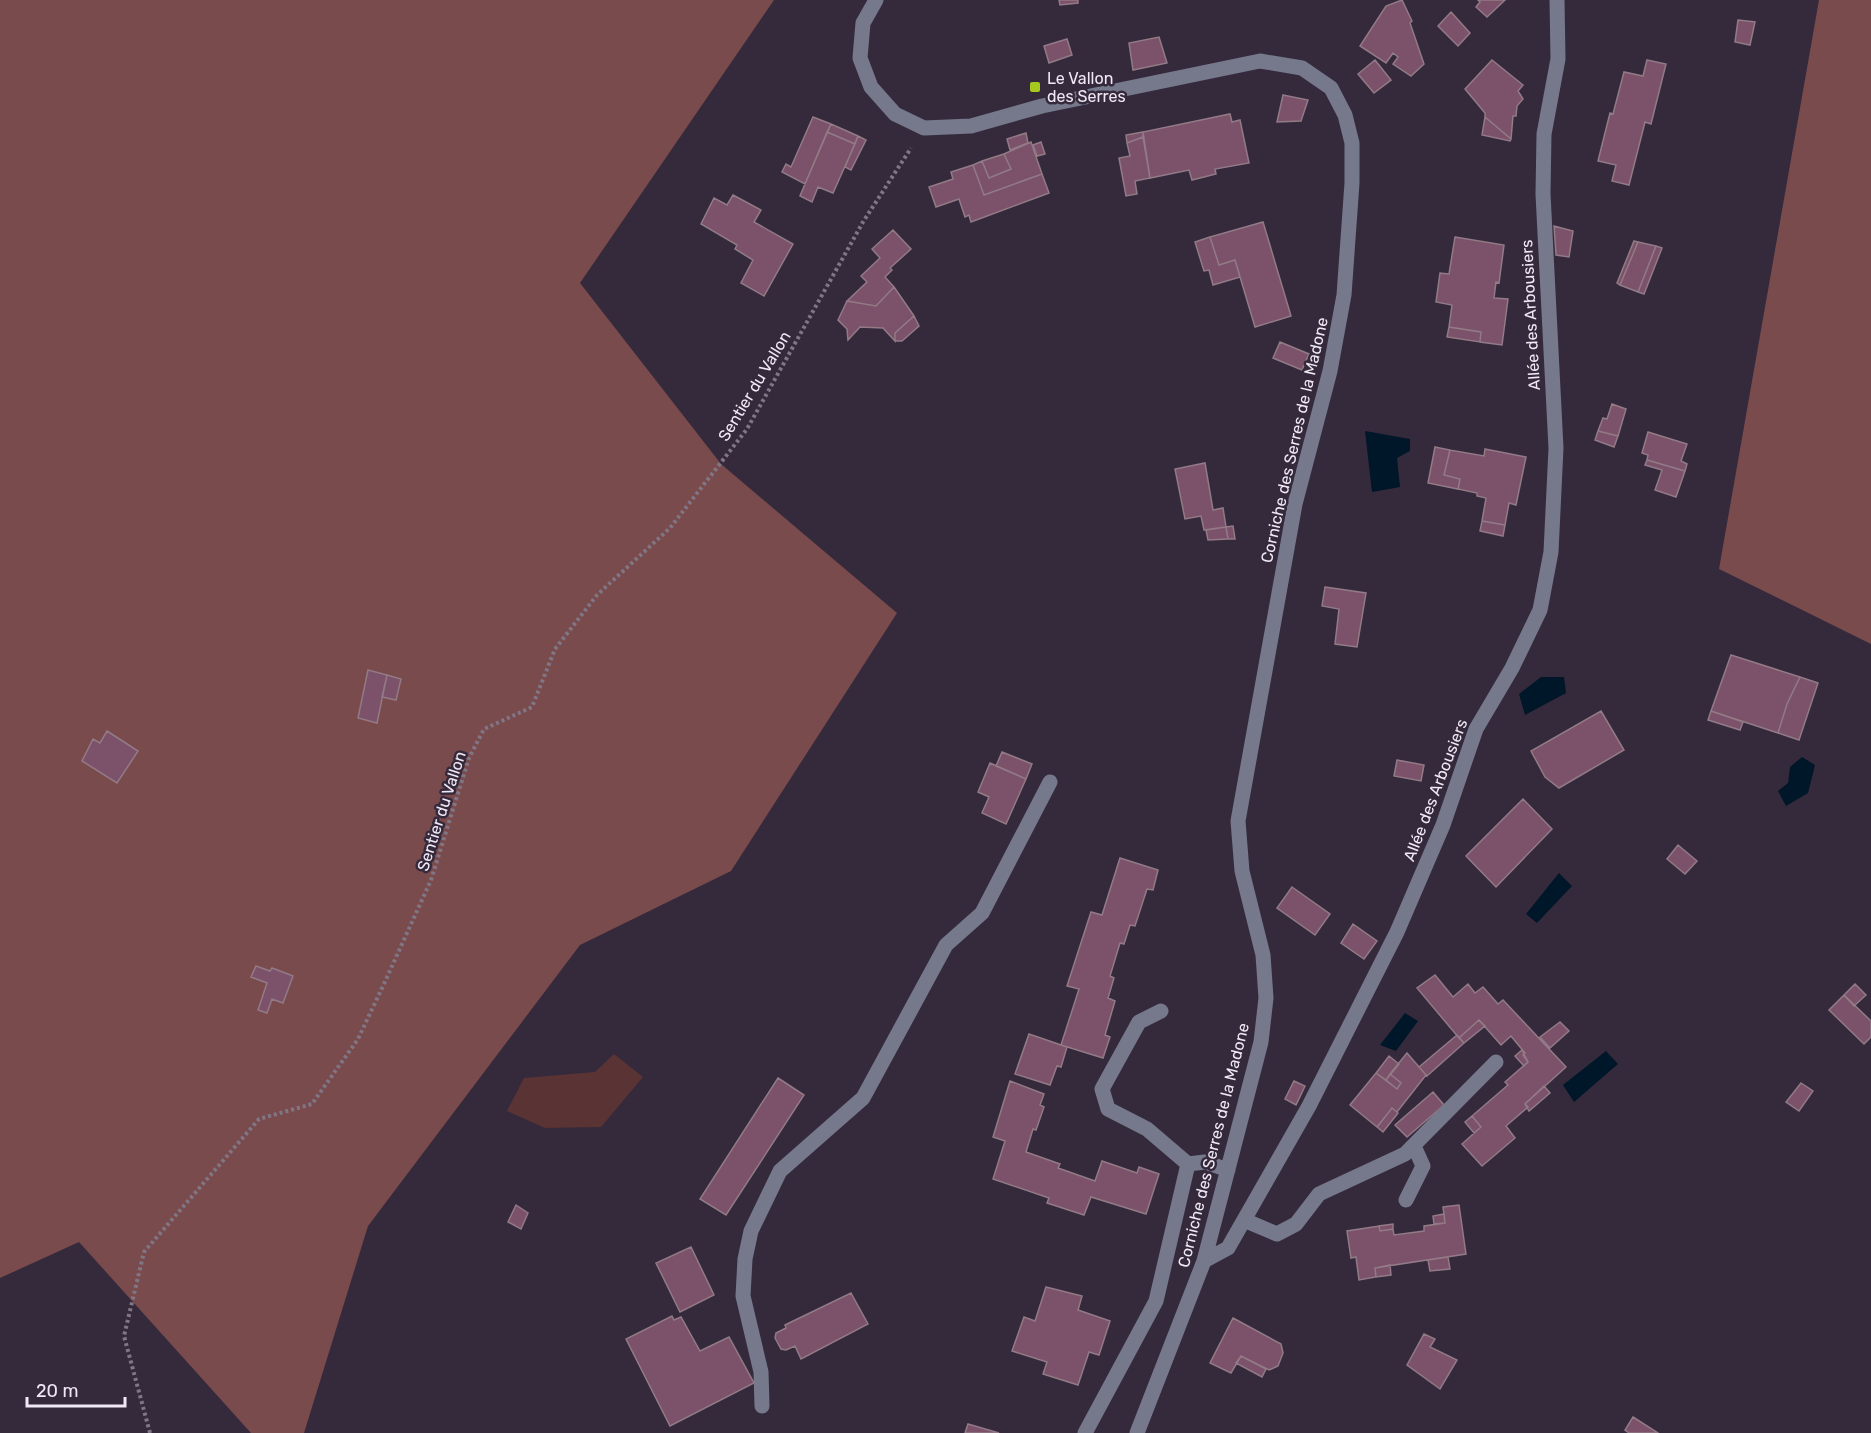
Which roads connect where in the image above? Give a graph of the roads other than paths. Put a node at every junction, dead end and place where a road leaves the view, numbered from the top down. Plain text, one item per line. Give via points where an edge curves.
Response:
1 (876, 0) edge
2 (1557, 0) edge
3 (1050, 782) dead end
4 (1161, 1011) dead end
5 (1496, 1062) dead end
6 (1414, 1146) junction
7 (1188, 1164) junction
8 (1227, 1170) junction
9 (1406, 1200) dead end
10 (1244, 1220) junction
11 (1204, 1261) junction
12 (762, 1406) dead end
13 (1085, 1433) edge
14 (1137, 1433) edge

1 - 8 street, Corniche des Serres de la Madone via 863,23 860,58 871,87 895,114 924,128 971,126 1042,106 1260,61 1302,68 1331,88 1345,115 1352,143 1352,183 1344,295 1330,370 1295,504 1238,821 1242,871 1263,955 1266,998 1261,1042
2 - 10 street, Allée des Arbousiers via 1558,59 1544,134 1543,194 1556,448 1551,552 1540,610 1476,729 1443,825 1396,932 1309,1106
3 - 12 street via 982,913 946,945 862,1098 780,1171 752,1231 745,1259 743,1296 761,1372
4 - 7 street via 1139,1022 1102,1089 1108,1109 1147,1129
5 - 6 street
6 - 9 street via 1423,1166
6 - 10 street via 1405,1154 1319,1194 1296,1224 1277,1234
7 - 8 street via 1205,1162
7 - 13 street via 1156,1301
8 - 11 street, Corniche des Serres de la Madone
10 - 11 street, Allée des Arbousiers via 1228,1248
11 - 14 street, Corniche des Serres de la Madone

